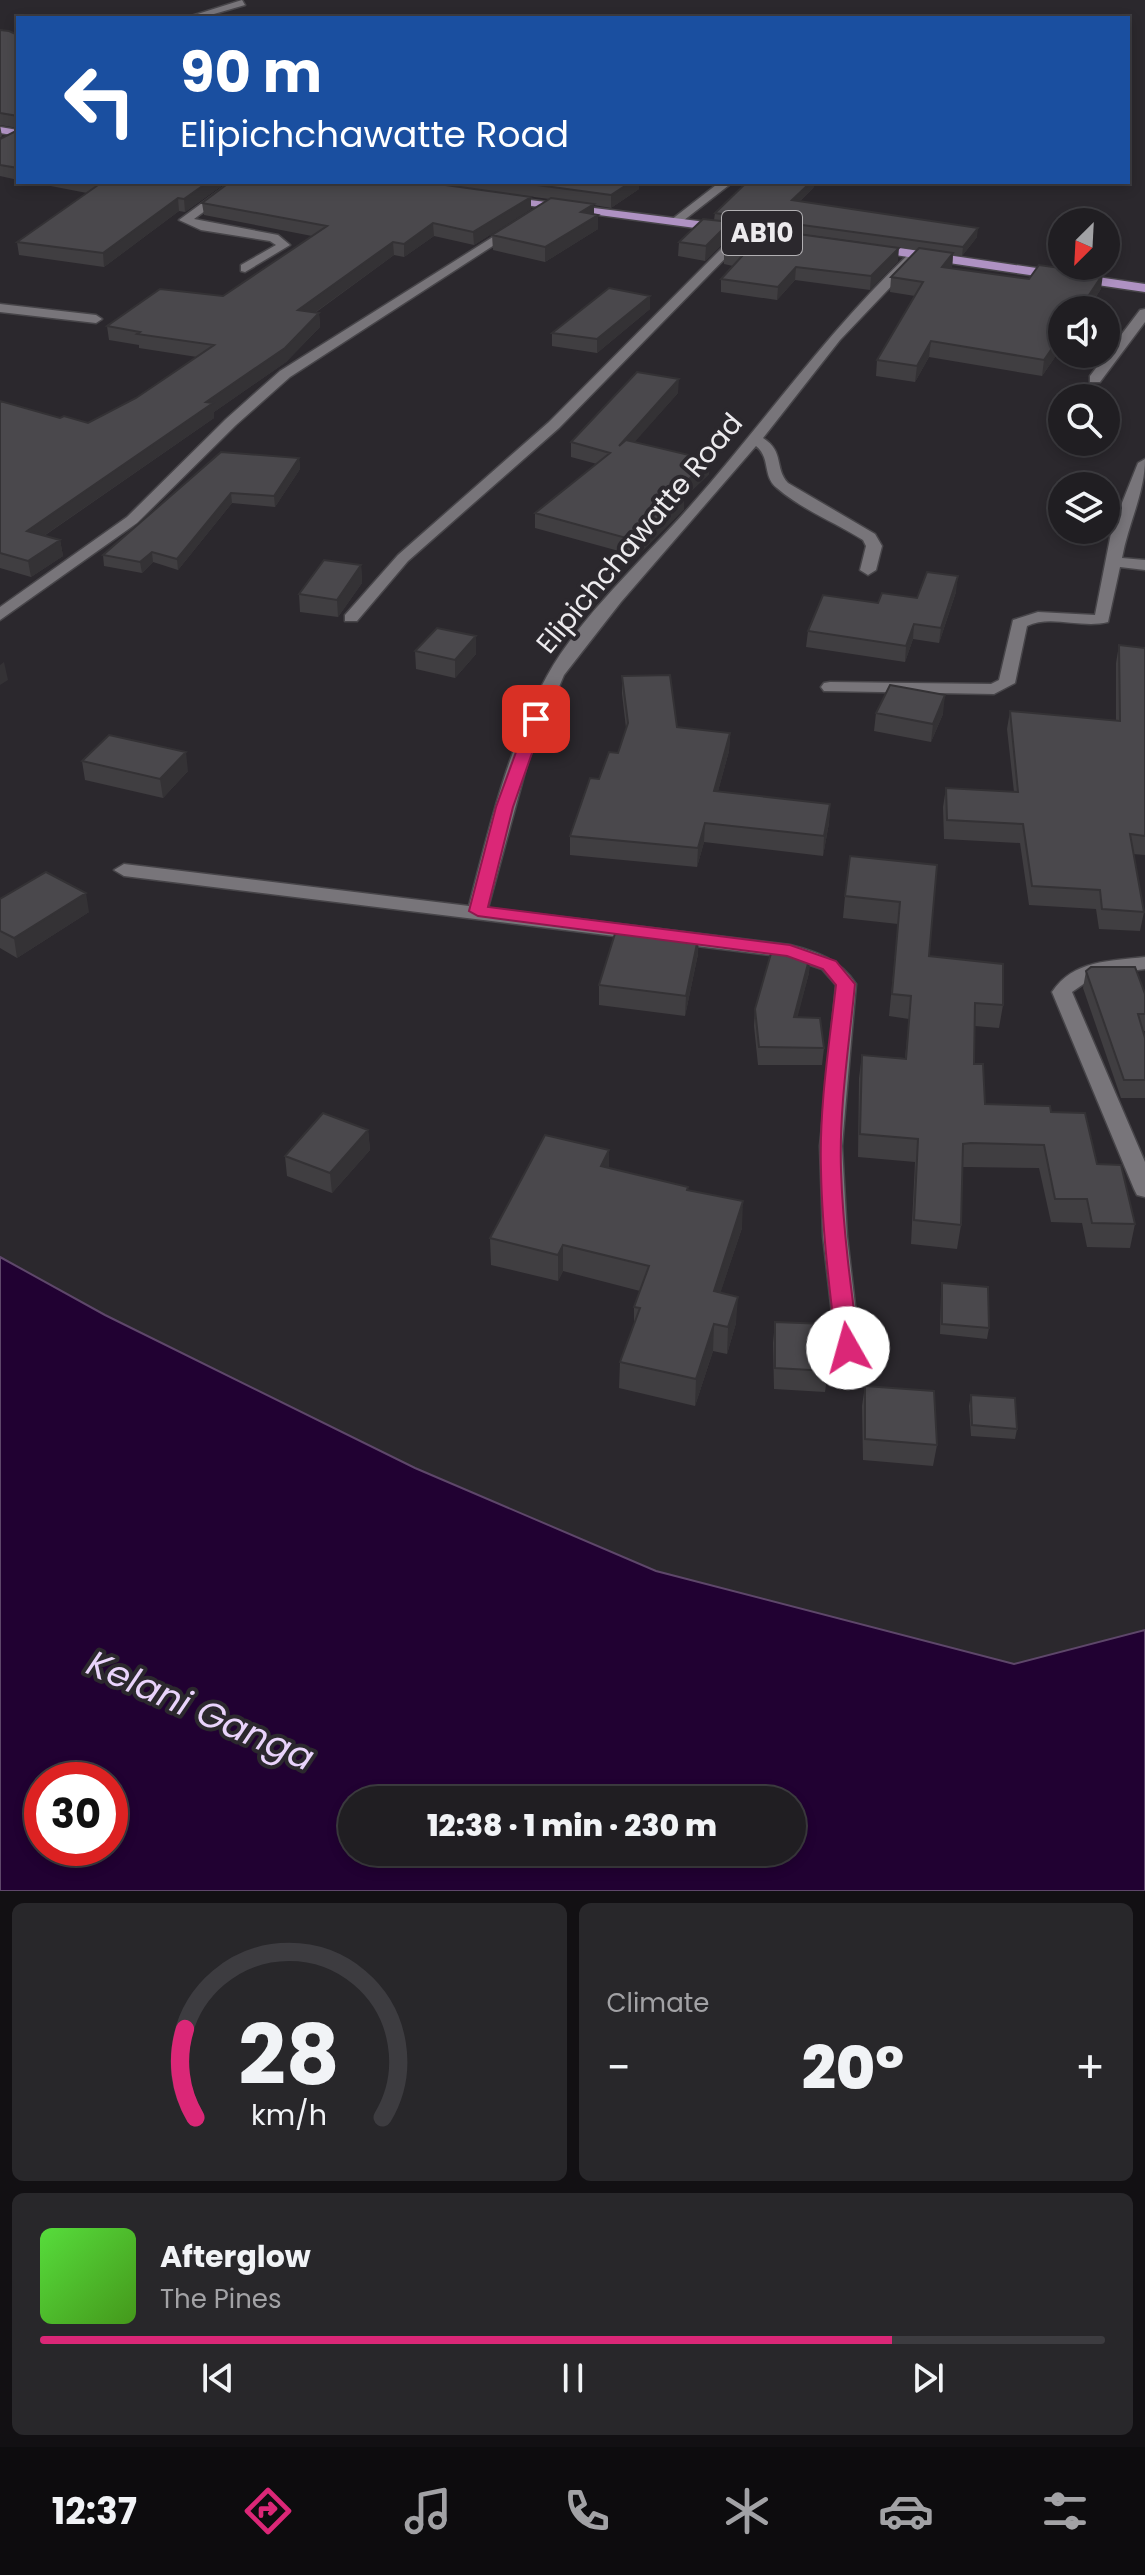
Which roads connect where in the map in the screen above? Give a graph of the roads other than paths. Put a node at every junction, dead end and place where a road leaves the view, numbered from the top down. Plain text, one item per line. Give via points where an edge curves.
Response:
1 (242, 3) dead end
2 (197, 16) edge
3 (235, 184) edge
4 (724, 184) edge
5 (487, 197) edge
6 (549, 206) junction
7 (675, 222) junction
8 (746, 231) junction
9 (777, 235) edge
10 (854, 246) edge
11 (916, 254) junction
12 (245, 268) dead end
13 (1145, 288) edge
14 (0, 308) edge
15 (1145, 313) edge
16 (96, 319) dead end
17 (1095, 379) dead end
18 (755, 439) junction
19 (1145, 463) edge
20 (1112, 562) junction
21 (1145, 565) edge
22 (868, 570) dead end
23 (0, 615) edge
24 (351, 618) dead end
25 (830, 687) dead end
26 (124, 870) dead end
27 (478, 911) junction
28 (1145, 963) edge
29 (1145, 1189) edge
30 (848, 1348) dead end

1 - 2 street
3 - 12 street via 185,220 274,238 284,245
4 - 7 street
5 - 6 main road, AB10
6 - 7 main road, AB10
6 - 23 street via 285,374 132,520
7 - 8 main road, AB10
8 - 9 main road, AB10
8 - 24 street via 587,394 403,558
10 - 11 main road
11 - 13 main road
11 - 18 street, Elipichchawatte Road via 888,279
14 - 16 street
15 - 17 street
18 - 22 street via 774,454 774,476 783,486 870,537 874,546
18 - 27 street, Elipichchawatte Road via 605,609 557,673 525,741
19 - 20 street
20 - 21 street
20 - 25 street via 1102,619 1088,623 1028,617 1019,623 1007,683 994,689
26 - 27 street
27 - 30 street via 790,951 829,965 846,984 831,1167
28 - 29 street via 1091,970 1070,978 1062,992

